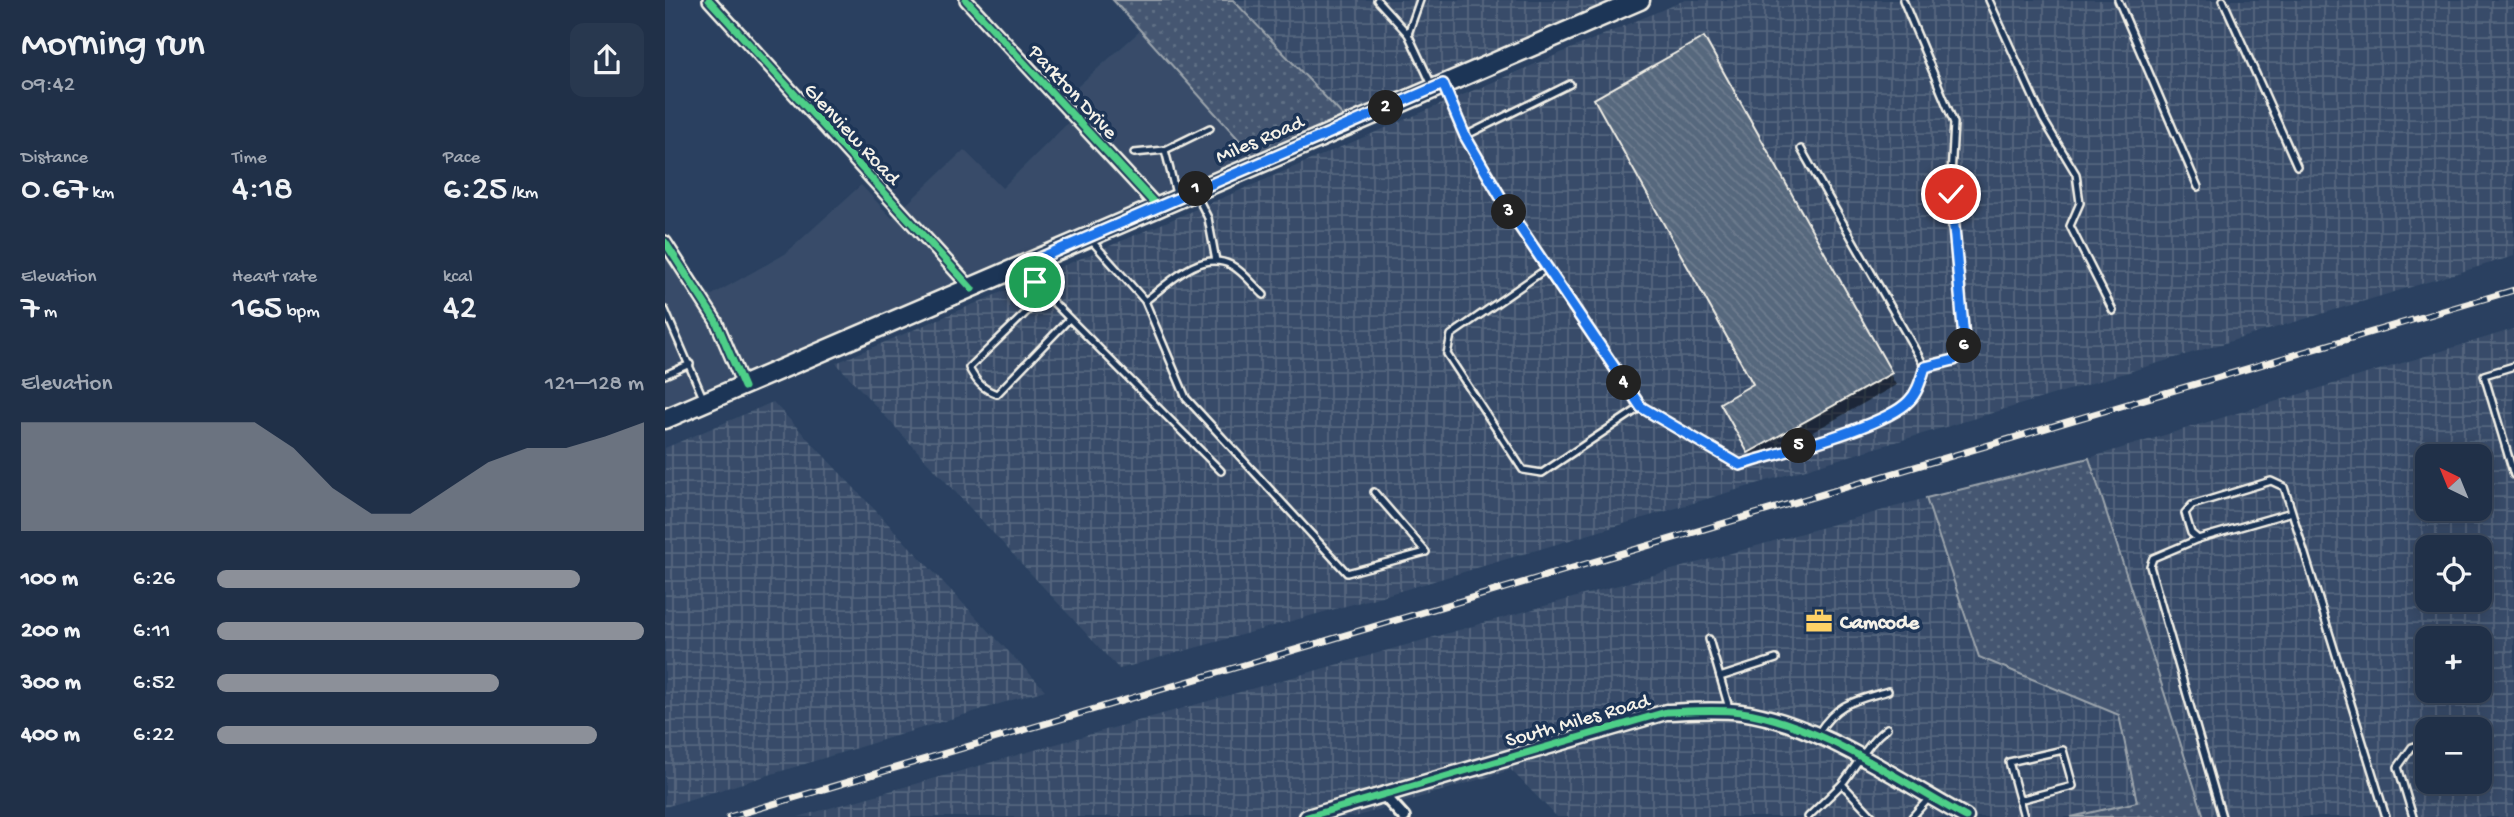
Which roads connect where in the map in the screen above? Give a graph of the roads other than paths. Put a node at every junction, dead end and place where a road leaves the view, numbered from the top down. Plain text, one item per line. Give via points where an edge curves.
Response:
1 (709, 0) edge
2 (965, 0) edge
3 (1377, 0) edge
4 (1420, 0) edge
5 (1640, 0) edge
6 (1903, 0) edge
7 (1989, 0) edge
8 (2118, 0) edge
9 (2223, 0) edge
10 (1408, 34) junction
11 (1570, 84) dead end
12 (1438, 86) junction
13 (1210, 128) dead end
14 (1465, 136) junction
15 (1801, 149) dead end
16 (1165, 150) junction
17 (1134, 153) dead end
18 (2297, 166) dead end
19 (2198, 187) dead end
20 (1194, 190) junction
21 (1177, 197) junction
22 (1157, 206) junction
23 (1088, 236) junction
24 (665, 242) edge
25 (1216, 261) junction
26 (1026, 264) junction
27 (1546, 269) junction
28 (972, 289) junction
29 (1045, 294) junction
30 (1263, 295) dead end
31 (1145, 301) junction
32 (665, 310) edge
33 (2113, 311) dead end
34 (1069, 319) junction
35 (690, 364) junction
36 (2514, 366) edge
37 (1925, 367) junction
38 (665, 375) edge
39 (744, 387) junction
40 (706, 403) junction
41 (1641, 407) junction
42 (665, 419) edge
43 (1221, 471) dead end
44 (2514, 475) edge
45 (1374, 492) dead end
46 (2292, 512) junction
47 (2198, 539) junction
48 (1709, 639) dead end
49 (1776, 659) dead end
50 (1720, 677) junction
51 (1888, 691) dead end
52 (1730, 711) junction
53 (1887, 728) dead end
54 (1817, 735) junction
55 (2415, 746) edge
56 (1861, 760) junction
57 (1842, 784) junction
58 (1384, 795) junction
59 (1930, 797) junction
60 (2019, 800) junction
61 (1963, 816) edge
62 (1307, 817) edge
63 (1404, 817) edge
64 (1808, 817) edge
65 (1874, 817) edge
66 (1912, 817) edge
67 (2024, 817) edge
68 (2223, 817) edge
69 (2386, 817) edge
70 (2413, 817) edge

1 - 28 street, Glenview Road
2 - 22 street, Parkton Drive
3 - 10 lane
4 - 10 lane
5 - 12 main road, Miles Road
6 - 37 lane via 1954,122 1951,194 1965,350 1954,360
7 - 33 lane via 2043,119 2076,174 2080,203 2070,226
8 - 19 lane
9 - 18 lane
10 - 12 lane
11 - 14 lane
12 - 14 lane
12 - 20 main road, Miles Road
13 - 16 lane
14 - 27 lane
15 - 37 lane
16 - 17 lane
16 - 21 lane
20 - 21 main road, Miles Road
20 - 25 lane via 1208,218
21 - 22 main road, Miles Road
22 - 23 main road, Miles Road
23 - 26 main road, Miles Road
23 - 31 lane
24 - 39 street via 716,321
25 - 30 lane via 1232,266
25 - 31 lane via 1198,263
26 - 28 main road, Miles Road
26 - 29 lane
27 - 41 lane
27 - 41 lane via 1451,335 1447,347 1447,354 1523,470 1542,473
28 - 39 main road, Miles Road
29 - 34 lane
29 - 34 lane via 969,368 976,381 997,394
31 - 45 lane via 1186,398 1347,573 1426,552
32 - 35 lane
34 - 43 lane
35 - 38 lane
35 - 40 lane
36 - 44 lane via 2484,375
37 - 41 lane via 1908,402 1883,419 1740,465
39 - 40 main road, Miles Road
40 - 42 main road, Miles Road
46 - 47 lane
46 - 47 lane via 2284,487 2271,481 2192,505 2185,513 2191,533
46 - 69 lane
47 - 68 lane via 2153,558 2150,566
48 - 50 lane
49 - 50 lane
50 - 52 lane
51 - 54 lane via 1843,705 1831,713
52 - 54 street, South Miles Road
52 - 58 street, South Miles Road via 1666,712
53 - 56 lane via 1869,741
54 - 56 street, South Miles Road
55 - 70 lane via 2398,767
56 - 57 lane
56 - 59 street, South Miles Road
57 - 64 lane
57 - 65 lane
58 - 62 street, South Miles Road
58 - 63 street
59 - 61 street, South Miles Road
59 - 66 lane
60 - 60 lane via 2009,762 2063,750 2073,786
60 - 67 lane

